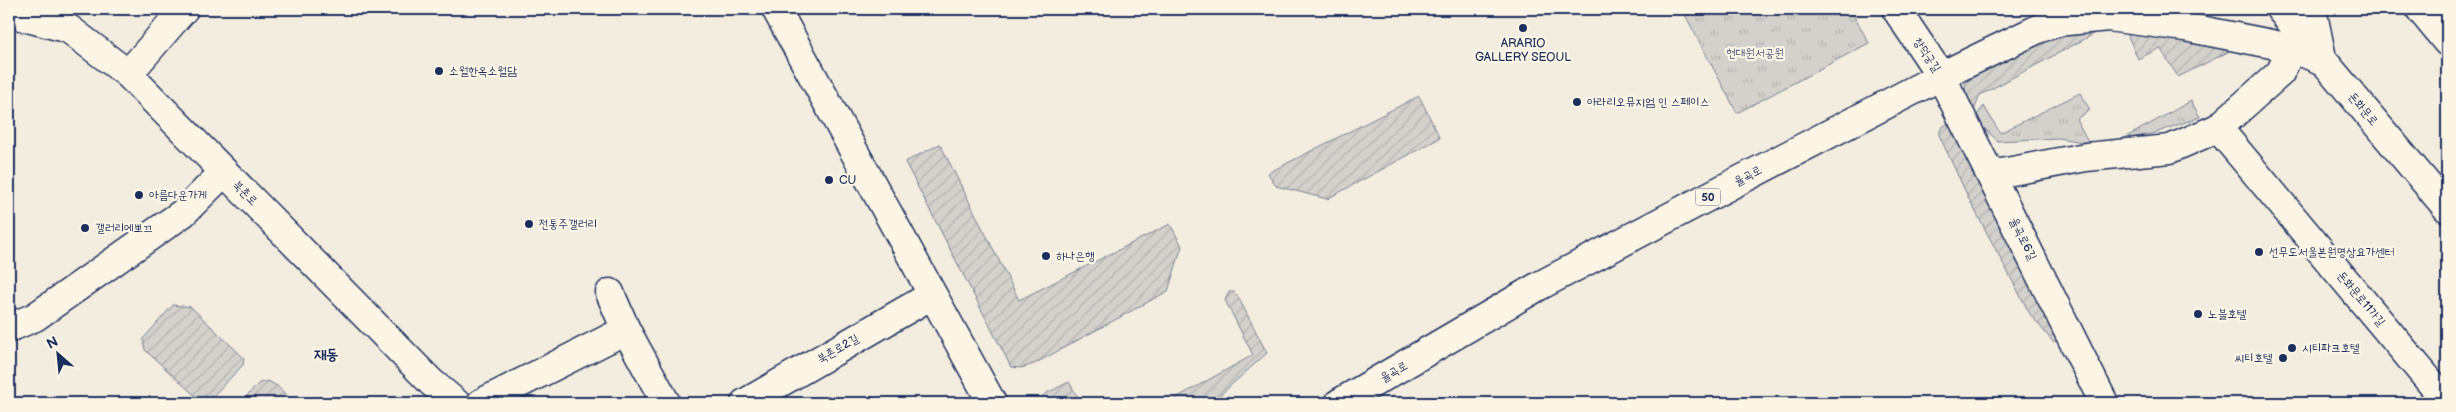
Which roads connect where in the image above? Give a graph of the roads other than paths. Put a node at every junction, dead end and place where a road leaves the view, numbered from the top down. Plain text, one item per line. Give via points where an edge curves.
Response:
1 (184, 9) edge
2 (776, 9) edge
3 (1896, 9) edge
4 (2087, 9) edge
5 (2280, 9) edge
6 (2312, 9) edge
7 (2420, 9) edge
8 (18, 16) edge
9 (2063, 21) junction
10 (2447, 42) edge
11 (2292, 48) junction
12 (2323, 61) junction
13 (128, 74) junction
14 (1941, 76) junction
15 (2218, 128) junction
16 (224, 172) junction
17 (1991, 175) junction
18 (2447, 208) edge
19 (610, 293) dead end
20 (932, 295) junction
21 (9, 328) edge
22 (626, 330) junction
23 (2447, 402) edge
24 (456, 403) edge
25 (481, 403) edge
26 (666, 403) edge
27 (745, 403) edge
28 (992, 403) edge
29 (1339, 403) edge
30 (2104, 403) edge

1 - 13 street
2 - 20 street
3 - 14 street, 창덕궁길
4 - 9 street, 율곡로 / 50
5 - 12 street, 돈화문로
6 - 12 street
7 - 10 street
8 - 13 street, 북촌로 via 69,28
9 - 11 street via 2108,17 2185,27
9 - 14 street, 율곡로 / 50 via 2040,28
11 - 12 street
11 - 15 street via 2280,73
12 - 18 street, 돈화문로
13 - 16 street, 북촌로
14 - 17 street, 율곡로6길
14 - 29 street, 율곡로 / 50 via 1540,286
15 - 17 street via 2170,149 2086,157
15 - 23 street, 돈화문로11가길
16 - 21 street via 183,213 35,317
16 - 24 street, 북촌로 via 430,382
17 - 30 street, 율곡로6길
19 - 22 street
20 - 27 street, 북촌로2길
20 - 28 street
22 - 25 street
22 - 26 street

